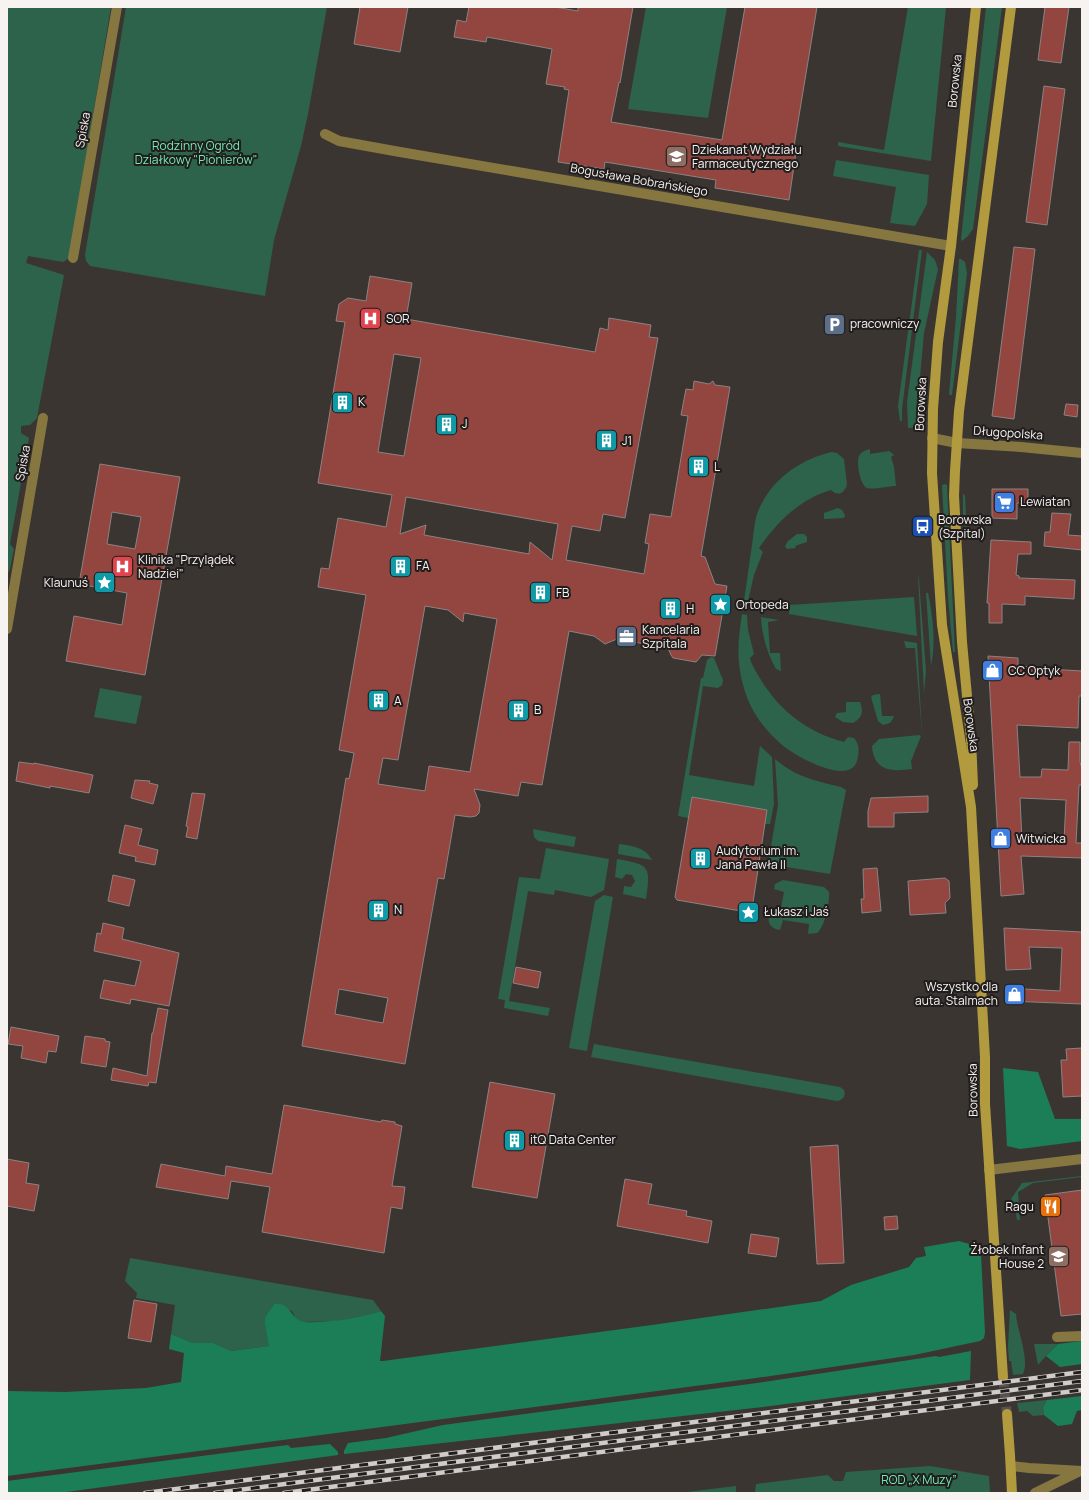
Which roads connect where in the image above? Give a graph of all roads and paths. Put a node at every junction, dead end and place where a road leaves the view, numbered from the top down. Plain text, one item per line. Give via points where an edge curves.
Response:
1 (117, 7) edge
2 (976, 7) edge
3 (1011, 7) edge
4 (325, 134) dead end
5 (951, 246) junction
6 (73, 258) dead end
7 (43, 418) dead end
8 (932, 438) junction
9 (957, 443) junction
10 (1082, 453) edge
11 (10, 590) edge
12 (7, 630) edge
13 (971, 802) junction
14 (1082, 1159) edge
15 (989, 1170) junction
16 (1082, 1336) edge
17 (1057, 1338) dead end
18 (1003, 1377) tunnel mouth
19 (1007, 1414) tunnel mouth
20 (1011, 1466) junction
21 (1080, 1471) edge
22 (1012, 1493) edge
23 (1035, 1493) edge

1 - 6 street, Spiska
2 - 5 street, Borowska
3 - 9 street, Borowska
4 - 5 street, Bogusława Bobrańskiego via 339,141
5 - 8 street, Borowska via 938,342
7 - 11 street, Spiska
8 - 9 street, Długopolska
8 - 13 street, Borowska via 942,625
9 - 10 street, Długopolska
9 - 13 street, Borowska via 954,496 971,746
11 - 12 street, Spiska
13 - 15 street, Borowska
14 - 15 street
15 - 18 street, Borowska
16 - 17 street
19 - 20 street
20 - 21 street
20 - 22 street
21 - 23 street

